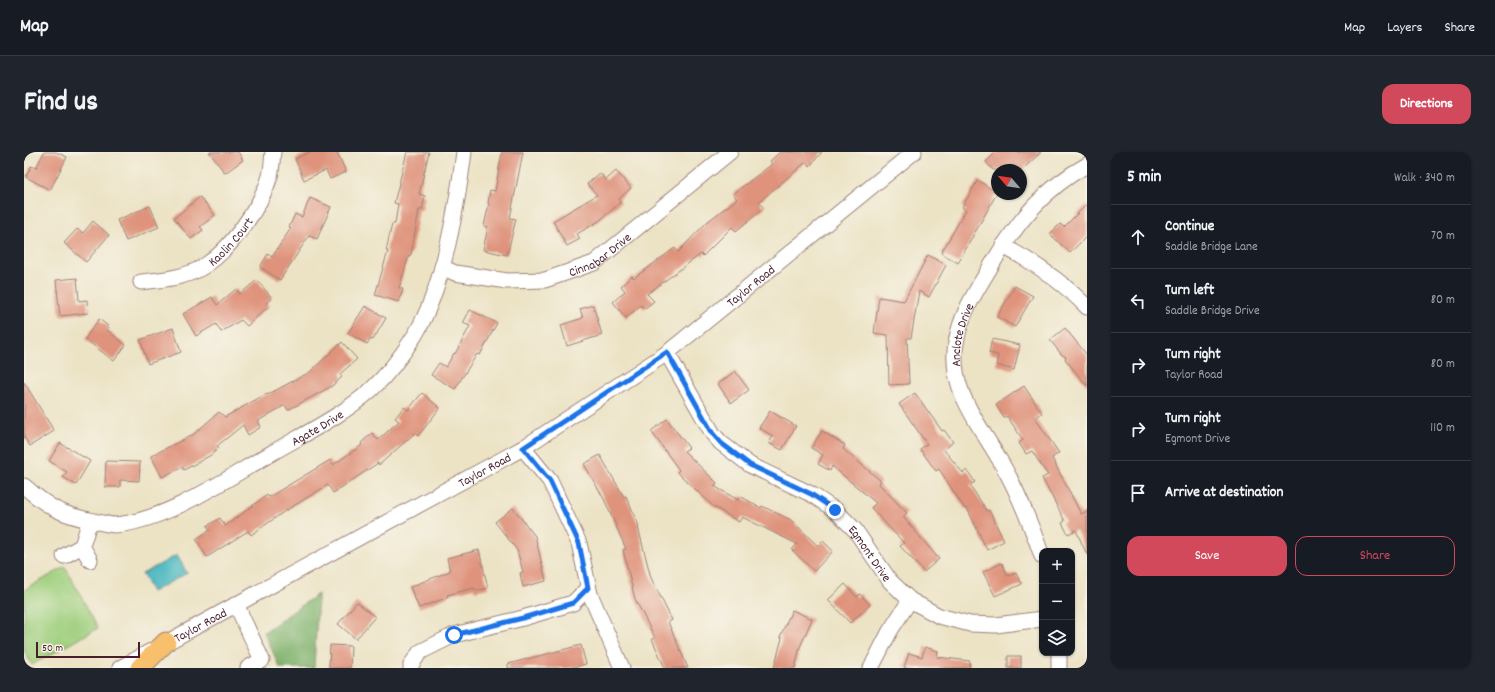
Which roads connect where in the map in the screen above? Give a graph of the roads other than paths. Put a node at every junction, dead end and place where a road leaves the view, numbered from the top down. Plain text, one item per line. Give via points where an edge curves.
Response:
1 (273, 152) edge
2 (464, 152) edge
3 (730, 152) edge
4 (914, 152) edge
5 (1087, 165) edge
6 (1003, 246) junction
7 (442, 267) junction
8 (141, 282) dead end
9 (1087, 307) edge
10 (667, 352) junction
11 (523, 448) junction
12 (24, 486) edge
13 (90, 520) junction
14 (82, 546) junction
15 (1039, 548) edge
16 (64, 556) dead end
17 (90, 560) dead end
18 (588, 588) junction
19 (910, 600) junction
20 (236, 604) junction
21 (1039, 620) edge
22 (166, 642) junction
23 (1059, 656) edge
24 (120, 668) edge
25 (140, 668) edge
26 (248, 668) edge
27 (411, 668) edge
28 (622, 668) edge
29 (872, 668) edge
30 (1059, 668) edge

1 - 8 street, Kaolin Court via 270,176 263,194 250,219 226,247 201,268 173,278
2 - 7 street, Agate Drive
3 - 7 street, Cinnabar Drive via 594,263 545,280 507,281 455,273
4 - 10 street, Taylor Road
5 - 6 street, Anclote Drive via 1070,174 1046,194 1016,226
6 - 9 street via 1052,275
6 - 15 street, Anclote Drive via 962,319 955,344 956,374 966,406 1003,465
7 - 13 street, Agate Drive via 428,309 415,334 392,367 372,389 336,415 186,502 142,520 114,525
10 - 11 street, Taylor Road
10 - 19 street, Egmont Drive via 713,434 721,443 750,465 811,494 835,510 855,530 890,581
11 - 18 street via 550,481 579,543
11 - 20 street, Taylor Road
12 - 13 street, Agate Drive via 43,503 61,512
13 - 14 street
14 - 16 street
14 - 17 street
18 - 27 street via 573,603 454,635 420,652 410,665
18 - 28 street
19 - 21 street, Egmont Drive via 939,616 970,624 996,625
19 - 29 street via 890,631
20 - 22 street, Taylor Road
20 - 26 street via 262,660
22 - 24 street, Taylor Road
22 - 25 main road
23 - 30 street

